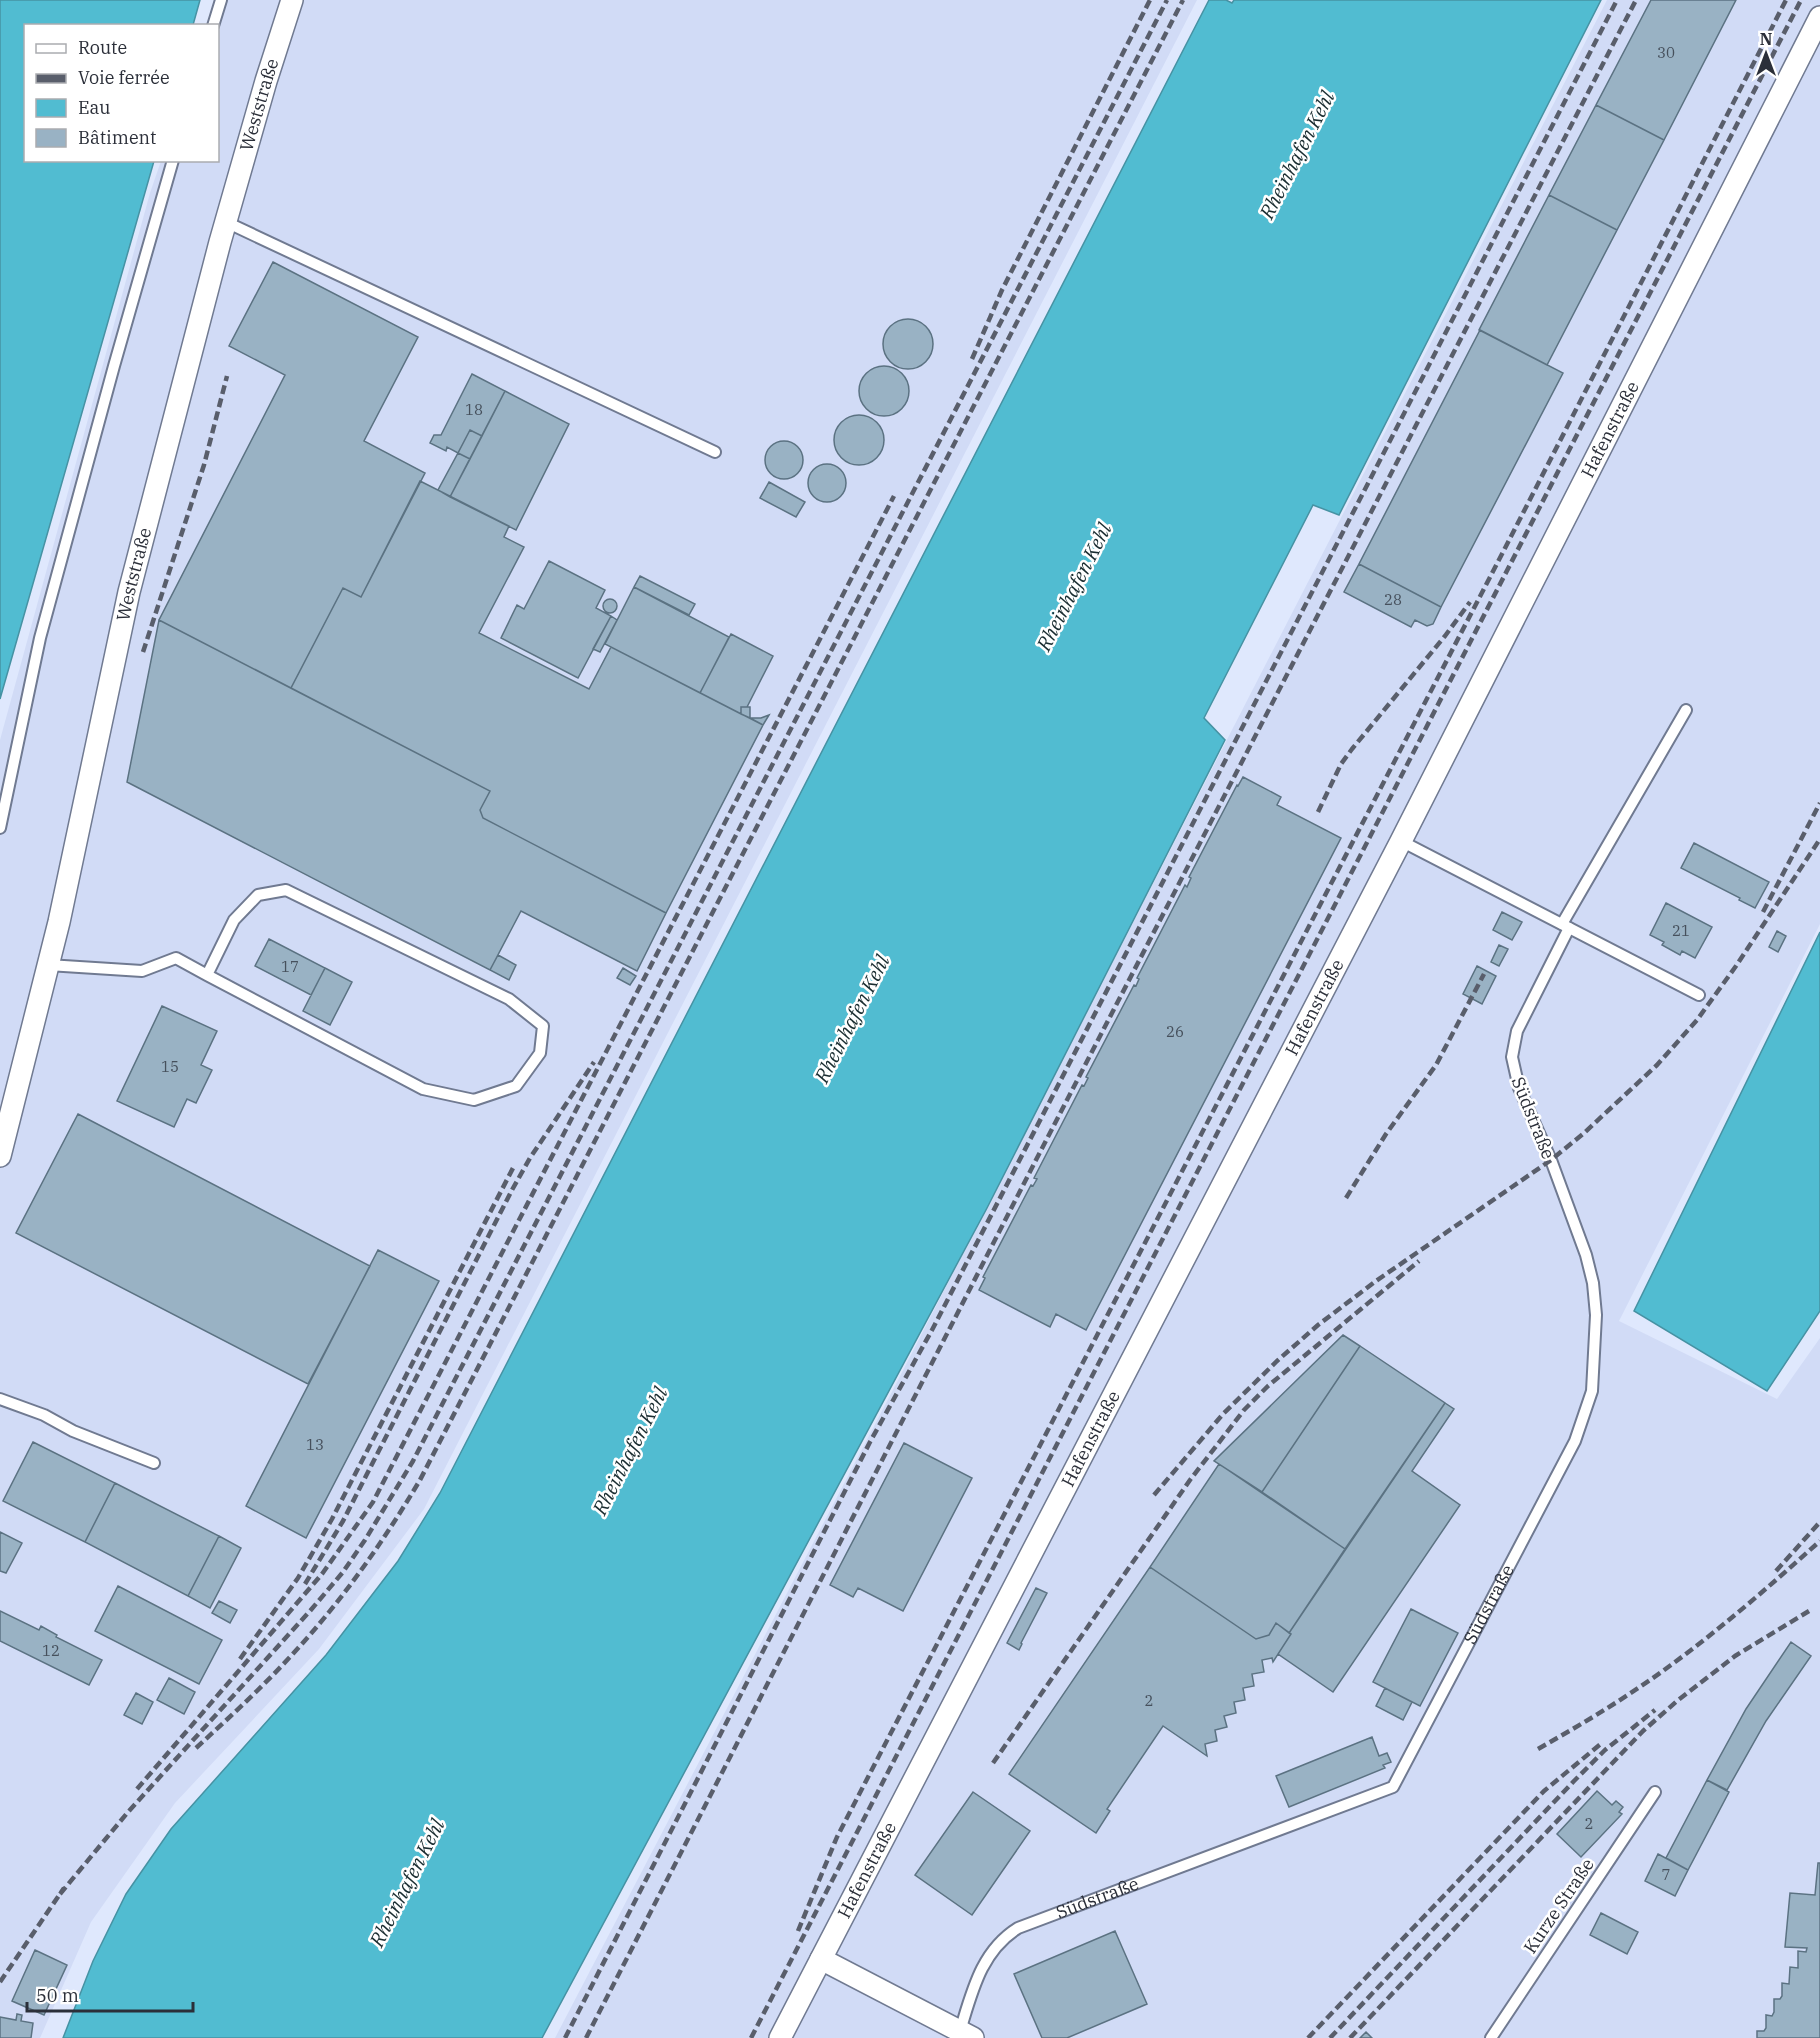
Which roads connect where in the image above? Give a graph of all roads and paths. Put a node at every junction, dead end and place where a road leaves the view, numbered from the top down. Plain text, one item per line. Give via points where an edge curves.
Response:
1 (220, 0) edge
2 (292, 0) edge
3 (1820, 17) edge
4 (214, 24) edge
5 (172, 162) edge
6 (226, 222) junction
7 (715, 452) dead end
8 (1686, 710) dead end
9 (0, 828) edge
10 (1401, 841) junction
11 (1566, 926) junction
12 (48, 965) junction
13 (207, 975) junction
14 (1699, 995) dead end
15 (0, 1156) edge
16 (0, 1399) edge
17 (154, 1463) dead end
18 (1655, 1792) dead end
19 (821, 1959) junction
20 (967, 2034) edge
21 (780, 2038) edge
22 (1491, 2038) edge

1 - 4 lane
2 - 6 street, Weststraße
3 - 10 street, Hafenstraße
5 - 9 lane via 40,638
6 - 7 lane
6 - 12 street, Weststraße via 129,592
8 - 11 lane, Südstraße
10 - 11 lane
10 - 19 street, Hafenstraße
11 - 14 lane
11 - 20 lane, Südstraße via 1517,1031 1512,1057 1519,1088 1551,1160 1591,1273 1596,1315 1592,1391 1575,1441 1393,1787 1018,1928 1005,1936 977,1978
12 - 13 lane via 142,971 176,958
12 - 15 street, Weststraße
13 - 13 lane via 423,1089 474,1100 516,1086 540,1053 543,1026 509,999 286,890 258,895 234,920
16 - 17 lane
18 - 22 lane, Kurze Straße
19 - 20 street, Südstraße
19 - 21 street, Hafenstraße

